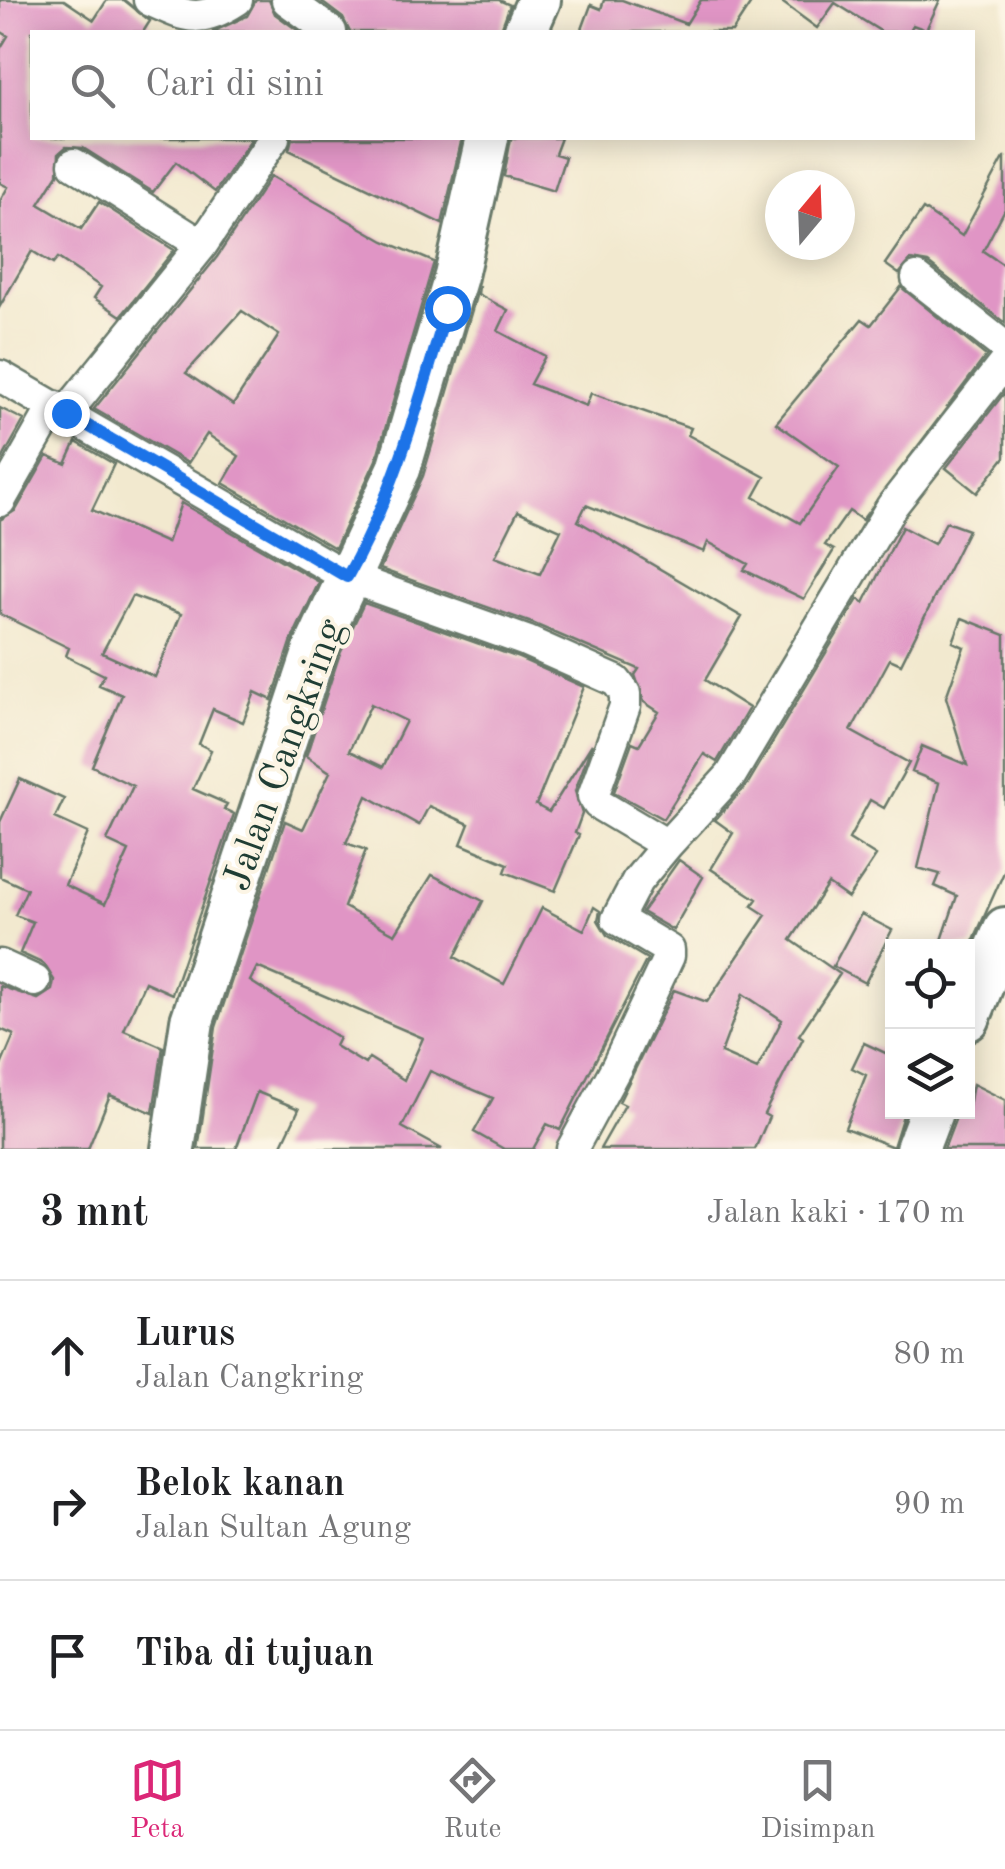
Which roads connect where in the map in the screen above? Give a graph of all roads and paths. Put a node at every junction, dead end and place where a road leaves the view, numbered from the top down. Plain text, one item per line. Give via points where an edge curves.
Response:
1 (149, 0) edge
2 (236, 0) edge
3 (286, 0) edge
4 (538, 0) edge
5 (328, 30) edge
6 (526, 30) edge
7 (273, 140) edge
8 (487, 140) edge
9 (74, 164) dead end
10 (202, 245) junction
11 (918, 278) dead end
12 (1005, 347) edge
13 (1005, 362) edge
14 (0, 376) edge
15 (60, 410) junction
16 (0, 501) edge
17 (347, 577) junction
18 (667, 845) junction
19 (1005, 928) edge
20 (0, 965) edge
21 (35, 982) dead end
22 (975, 1002) edge
23 (929, 1119) edge
24 (173, 1149) edge
25 (572, 1149) edge
26 (918, 1149) edge

1 - 2 street via 191,19
3 - 5 street
4 - 6 street
7 - 10 street
8 - 17 street, Jalan Cangkring via 456,276 399,468
9 - 10 street
10 - 15 street
11 - 12 street
13 - 18 street via 892,506 730,775
14 - 15 street
15 - 16 street
15 - 17 street
17 - 18 street via 616,681 625,706 593,796
17 - 24 street, Jalan Cangkring via 316,648 192,1021
18 - 25 street via 617,918 669,956
19 - 22 street
20 - 21 street
23 - 26 street

